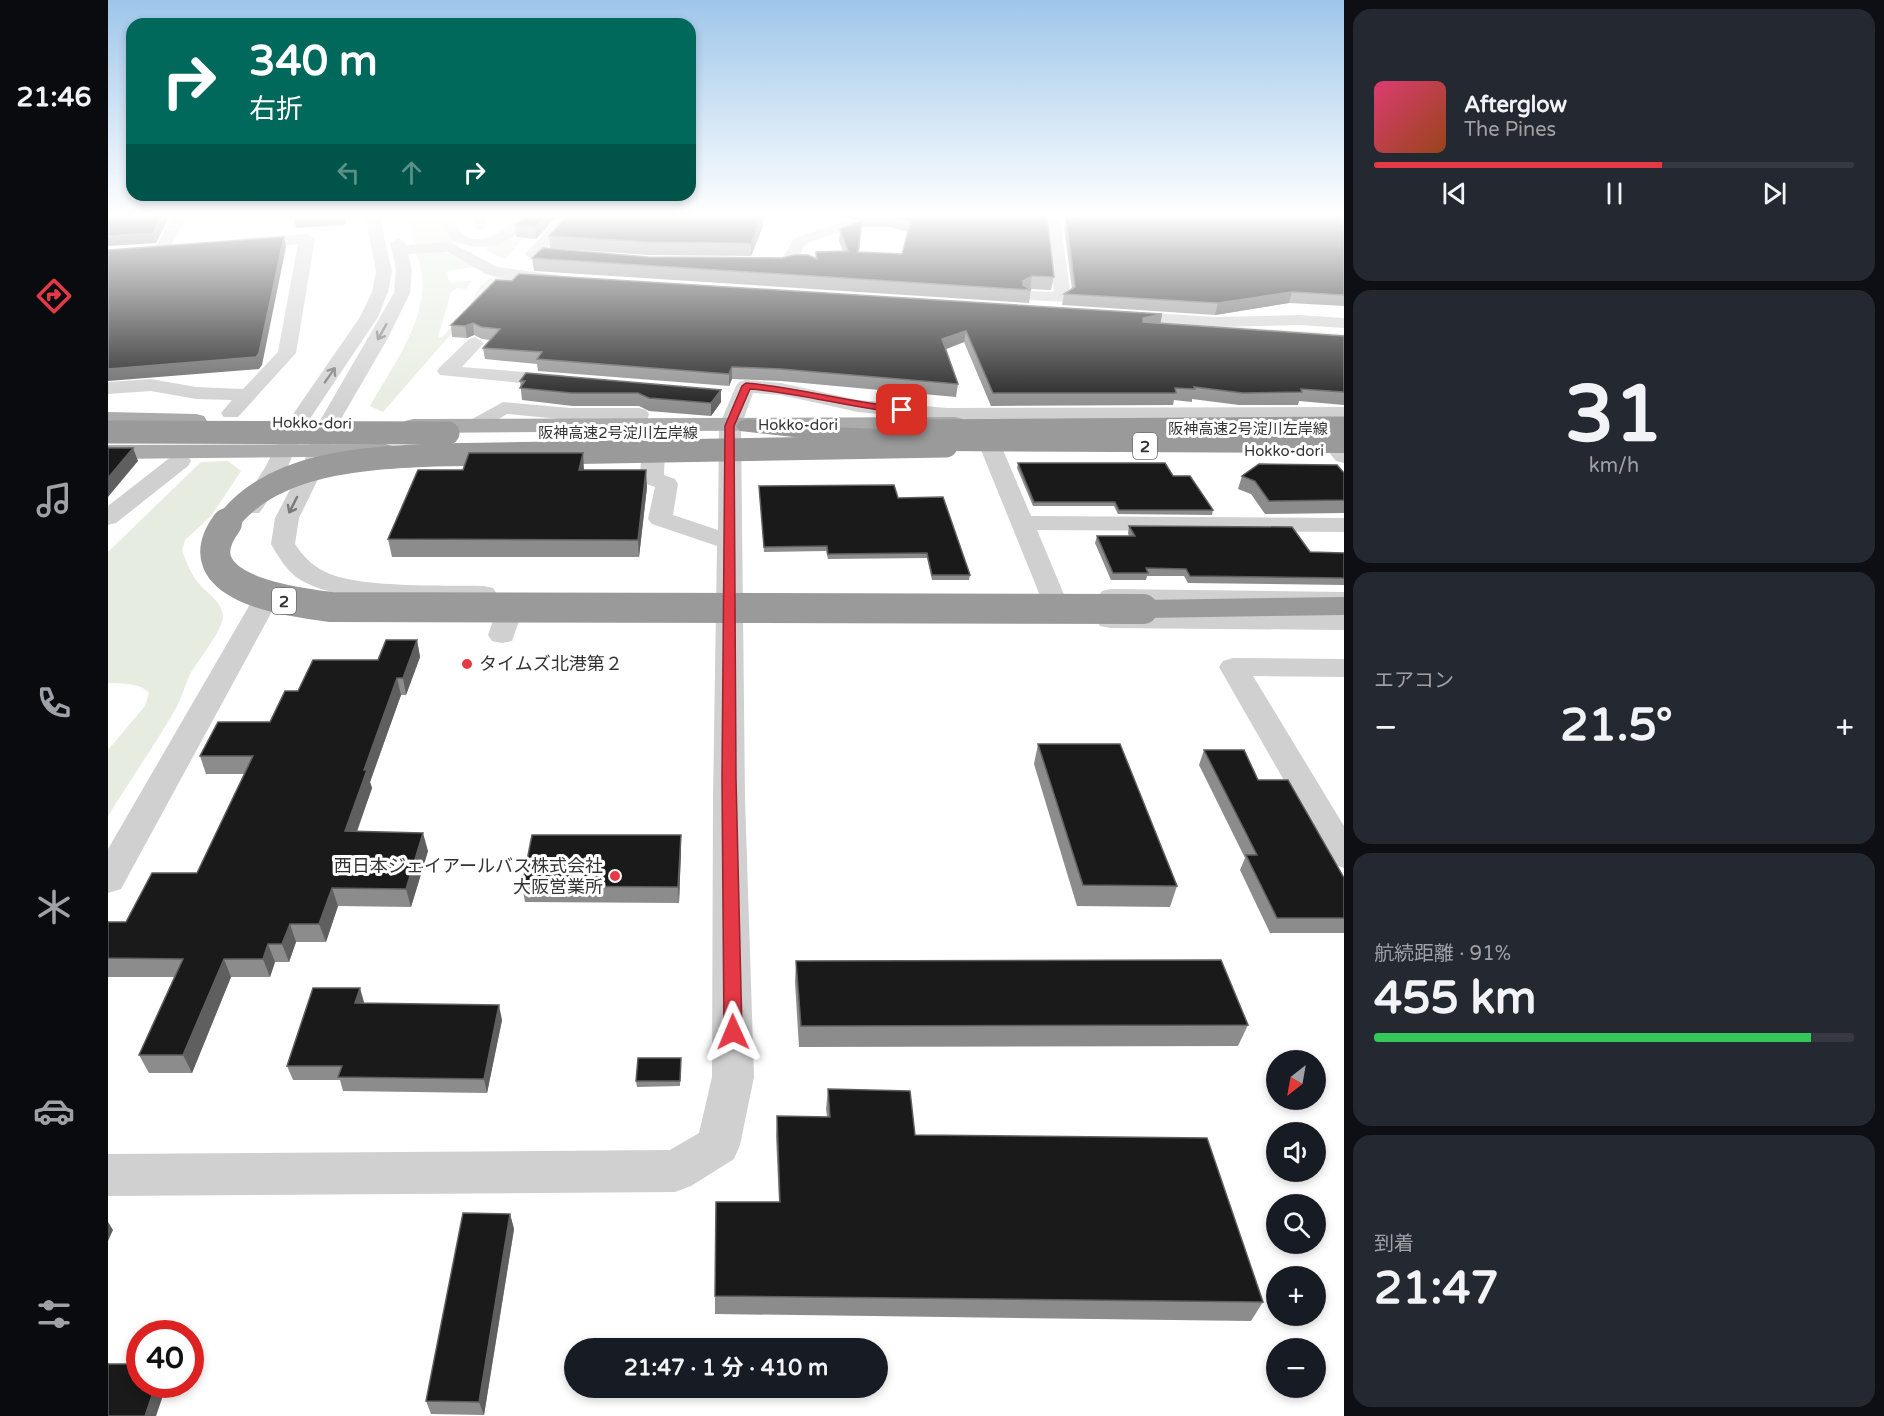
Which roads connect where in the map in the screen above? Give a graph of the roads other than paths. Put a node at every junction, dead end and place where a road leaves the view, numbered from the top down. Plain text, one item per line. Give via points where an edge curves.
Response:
1 (299, 283) edge
2 (382, 283) edge
3 (403, 283) edge
4 (1061, 283) edge
5 (1075, 313) edge
6 (1344, 323) edge
7 (1344, 339) edge
8 (475, 343) edge
9 (577, 382) edge
10 (108, 388) edge
11 (746, 388) junction
12 (718, 394) edge
13 (248, 395) junction
14 (231, 413) dead end
15 (1188, 413) junction
16 (1344, 413) edge
17 (108, 419) edge
18 (297, 423) junction
19 (1344, 423) edge
20 (328, 424) junction
21 (736, 434) junction
22 (111, 442) edge
23 (942, 442) junction
24 (1343, 445) edge
25 (654, 450) junction
26 (992, 450) junction
27 (284, 452) junction
28 (316, 452) junction
29 (180, 461) dead end
30 (108, 518) edge
31 (1022, 523) junction
32 (1344, 525) edge
33 (729, 542) junction
34 (1052, 597) junction
35 (1344, 600) edge
36 (262, 606) junction
37 (1344, 606) edge
38 (729, 607) junction
39 (1344, 622) edge
40 (1344, 668) edge
41 (1344, 855) edge
42 (108, 880) edge
43 (108, 1175) edge

1 - 13 street via 287,353
18 -> 2 street via 369,317
3 -> 20 street via 402,293 380,338
4 - 5 street via 1063,298 976,300
6 - 7 street via 1106,320
8 - 9 street via 447,371
10 - 13 street via 152,384 196,393
11 - 12 street
11 - 15 street via 781,389 858,406 947,414
11 - 21 street
13 - 14 street
15 - 16 street
15 - 19 main road, Hokko-dori
15 - 21 main road, Hokko-dori
17 - 18 main road, Hokko-dori
18 - 20 main road, Hokko-dori
18 - 27 street
20 - 21 main road, Hokko-dori via 637,426
20 - 28 street
21 - 23 highway via 829,434
21 - 25 main road, Hokko-dori
21 - 26 main road, Hokko-dori
21 - 33 street
22 - 23 highway, 阪神高速2号淀川左岸線 / 2, bridge
22 - 24 highway, 阪神高速2号淀川左岸線 / 2, bridge via 484,434
22 - 27 main road, Hokko-dori
23 - 24 highway, 阪神高速2号淀川左岸線 / 2
23 - 37 highway, 2, bridge via 367,459 306,472 263,491 225,521 216,552 220,566 233,581 255,593 284,602 331,607
24 - 26 main road, Hokko-dori
25 - 28 main road, Hokko-dori
25 - 33 street via 652,478 667,484 660,519
26 - 31 street
27 - 28 main road, Hokko-dori
27 - 36 street via 230,547 230,566 242,589
28 -> 38 street via 282,535 292,559 321,580 357,589
29 - 30 street
31 - 32 street
31 - 34 street
33 - 38 street
34 - 35 street
34 - 38 street
36 - 38 street via 291,616 323,619 504,627
36 - 42 street
38 - 39 street
38 - 43 street via 733,1077 718,1145 675,1171
40 - 41 street via 1233,667

